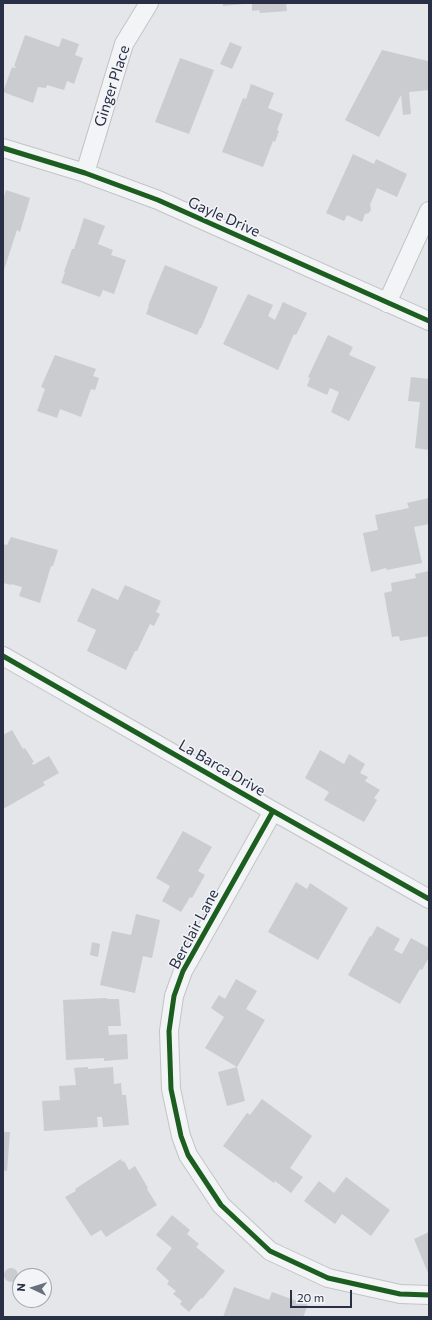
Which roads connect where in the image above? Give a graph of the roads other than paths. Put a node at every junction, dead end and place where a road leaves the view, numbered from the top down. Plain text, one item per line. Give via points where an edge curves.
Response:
1 (149, 3) edge
2 (3, 148) edge
3 (85, 173) junction
4 (429, 211) edge
5 (387, 303) junction
6 (429, 321) edge
7 (3, 656) edge
8 (272, 812) junction
9 (429, 899) edge
10 (429, 1295) edge

1 - 3 street, Ginger Place via 124,44
2 - 3 street, Gayle Drive
3 - 5 street, Gayle Drive via 158,200
4 - 5 street
5 - 6 street, Gayle Drive
7 - 8 street, La Barca Drive
8 - 9 street, La Barca Drive
8 - 10 street, Berclair Lane via 183,971 174,996 169,1031 171,1089 181,1136 188,1155 221,1205 270,1251 328,1278 400,1294

